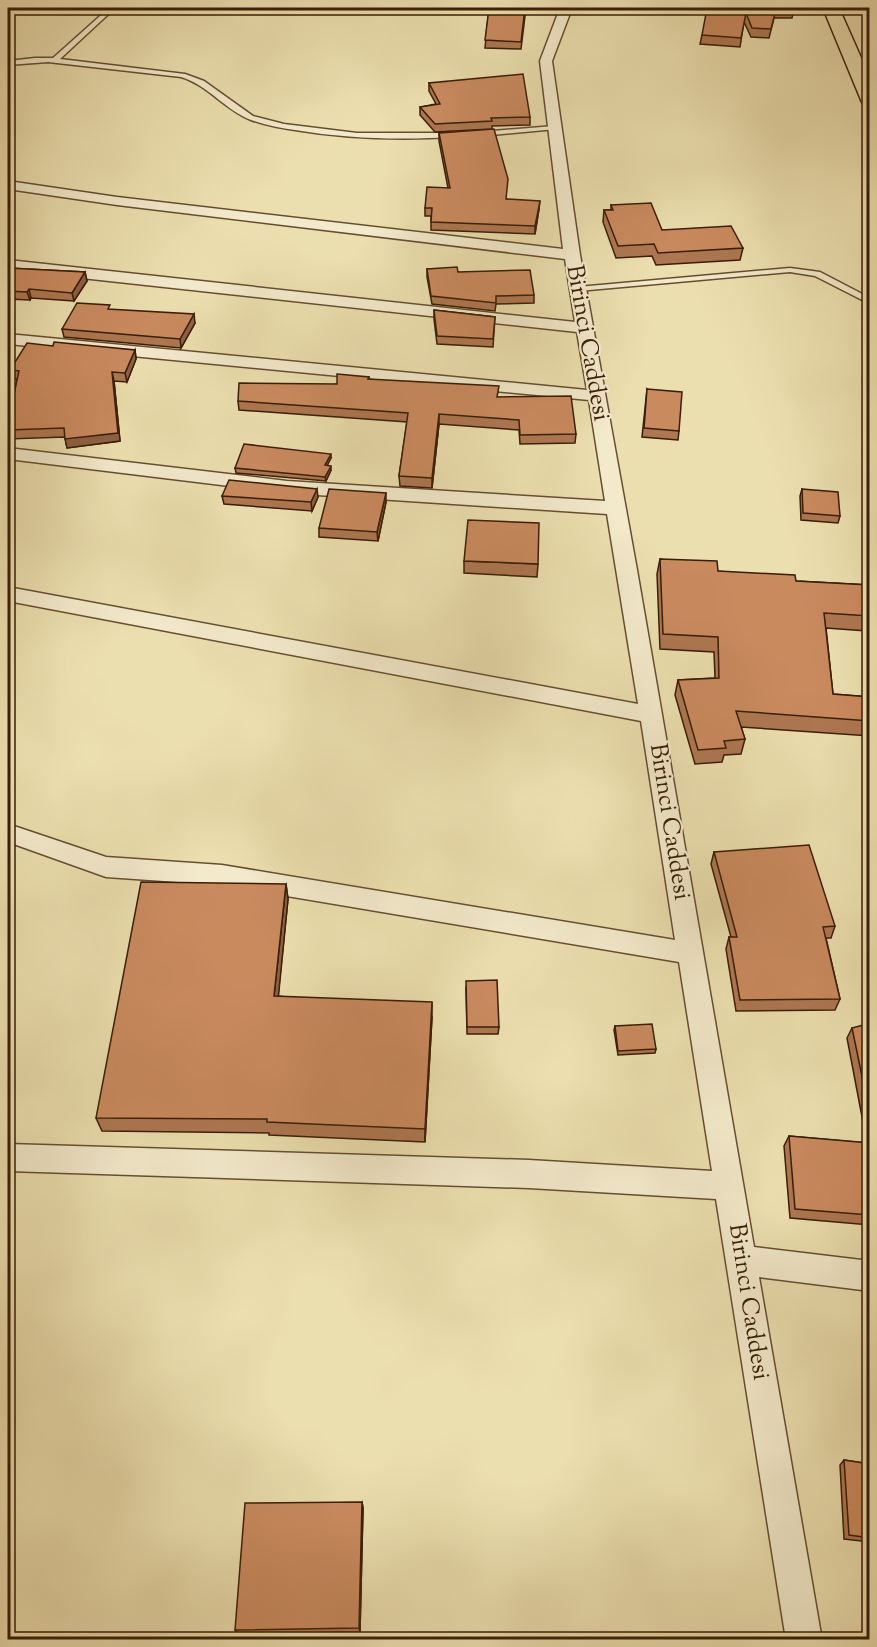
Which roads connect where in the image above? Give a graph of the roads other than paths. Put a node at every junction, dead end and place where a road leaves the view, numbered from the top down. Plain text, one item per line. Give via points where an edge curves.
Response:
1 (112, 8) edge
2 (566, 8) edge
3 (831, 8) edge
4 (55, 60) junction
5 (8, 63) edge
6 (870, 100) edge
7 (554, 129) junction
8 (475, 134) edge
9 (464, 135) edge
10 (8, 185) edge
11 (572, 255) junction
12 (8, 265) edge
13 (578, 289) junction
14 (870, 302) edge
15 (585, 328) junction
16 (8, 339) edge
17 (597, 396) junction
18 (8, 454) edge
19 (616, 508) junction
20 (8, 594) edge
21 (651, 715) junction
22 (8, 833) edge
23 (690, 953) junction
24 (8, 1158) edge
25 (729, 1186) junction
26 (741, 1260) junction
27 (870, 1276) edge
28 (804, 1640) edge

1 - 4 lane
2 - 7 street, Birinci Caddesi via 546,62
3 - 6 highway
4 - 5 lane via 23,59
4 - 9 lane via 162,71 192,79 258,121 395,139
7 - 8 lane
7 - 11 street, Birinci Caddesi
10 - 11 street
11 - 13 street, Birinci Caddesi
12 - 15 street
13 - 14 lane via 790,270 817,274
13 - 15 street, Birinci Caddesi
15 - 17 street, Birinci Caddesi
16 - 17 street
17 - 19 street, Birinci Caddesi
18 - 19 street via 287,487
19 - 21 street, Birinci Caddesi
20 - 21 street
21 - 23 street, Birinci Caddesi
22 - 23 street via 106,867 222,875
23 - 25 street, Birinci Caddesi
24 - 25 street via 529,1174
25 - 26 street, Birinci Caddesi
26 - 27 street
26 - 28 street, Birinci Caddesi

